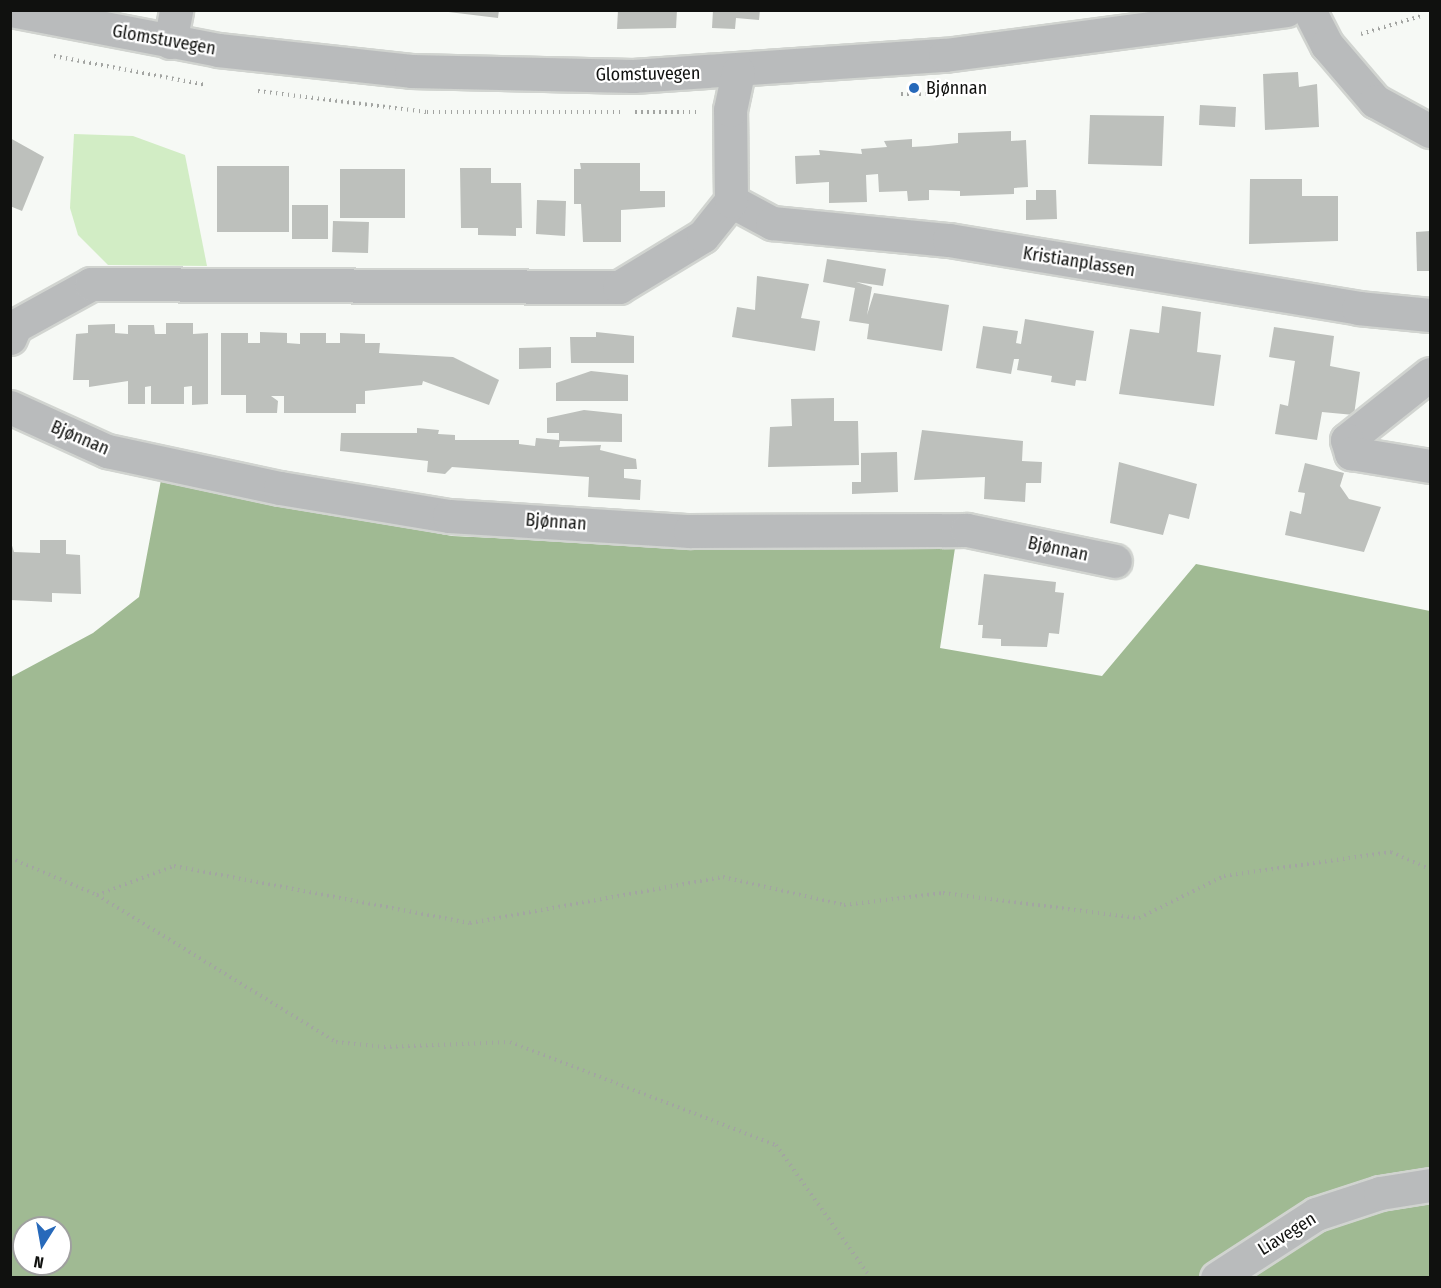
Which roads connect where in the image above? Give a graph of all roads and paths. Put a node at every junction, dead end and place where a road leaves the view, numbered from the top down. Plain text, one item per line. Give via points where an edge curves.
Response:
1 (11, 10) edge
2 (1286, 10) edge
3 (1309, 10) edge
4 (173, 26) edge
5 (738, 72) junction
6 (1431, 131) edge
7 (731, 201) junction
8 (1431, 315) edge
9 (10, 338) edge
10 (1431, 374) edge
11 (10, 407) edge
12 (1431, 466) edge
13 (1115, 561) dead end
14 (10, 858) edge
15 (1431, 869) edge
16 (97, 895) junction
17 (1431, 1185) edge
18 (871, 1278) edge
19 (1217, 1278) edge

1 - 4 street, Glomstuvegen
2 - 5 street, Glomstuvegen via 945,55
3 - 6 street via 1327,45 1375,101
4 - 5 street, Glomstuvegen via 411,71 633,76
5 - 7 street via 730,110
7 - 8 street, Kristianplassen via 772,223 949,240 1358,308
7 - 9 street via 703,236 619,287 91,284 15,326
10 - 12 street via 1347,440 1351,453
11 - 13 street, Bjønnan via 107,451 280,488 449,516 690,531 967,530
14 - 16 path
15 - 16 path via 1391,852 1224,876 1139,918 944,893 844,905 723,877 470,923 174,866
16 - 18 path via 336,1042 384,1047 510,1042 776,1145
17 - 19 street, Liavegen via 1380,1193 1316,1214

